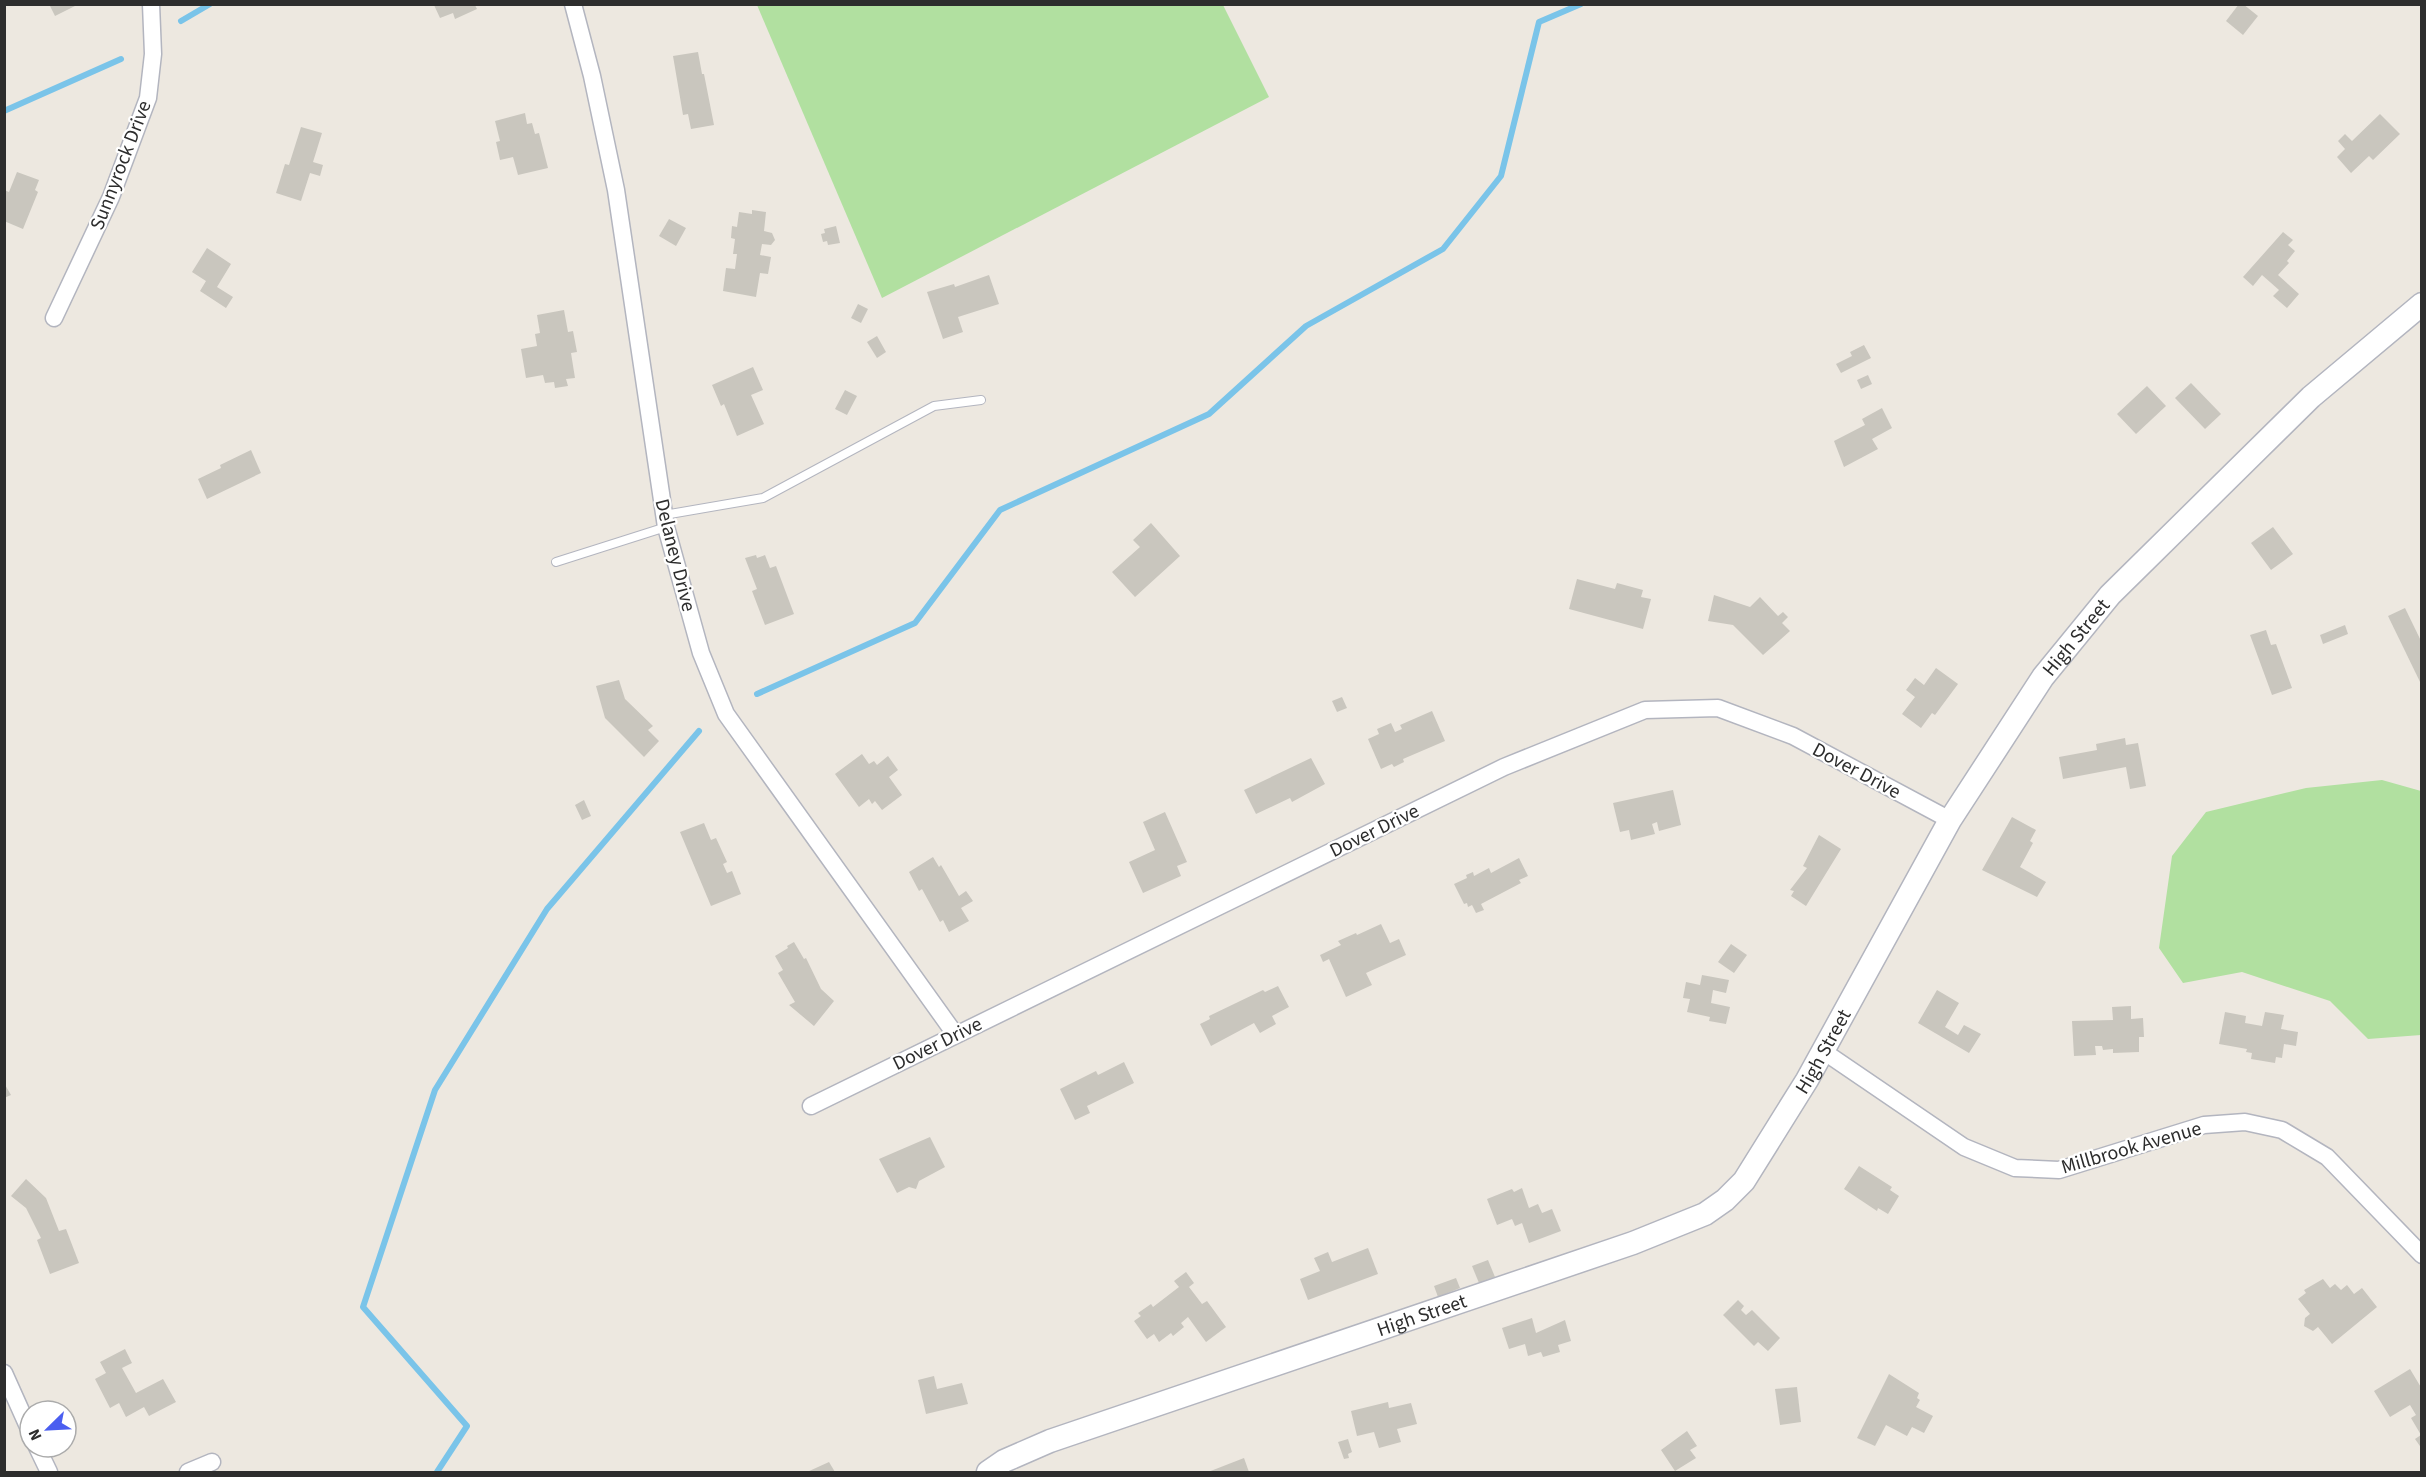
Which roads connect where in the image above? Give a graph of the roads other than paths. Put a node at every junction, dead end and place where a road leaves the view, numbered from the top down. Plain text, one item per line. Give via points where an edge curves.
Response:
1 (151, 4) edge
2 (573, 4) edge
3 (2421, 304) edge
4 (54, 318) dead end
5 (981, 400) dead end
6 (665, 521) junction
7 (556, 561) dead end
8 (1950, 820) junction
9 (955, 1034) junction
10 (1823, 1051) junction
11 (810, 1106) dead end
12 (2421, 1255) edge
13 (4, 1373) edge
14 (18, 1404) edge
15 (43, 1459) edge
16 (212, 1462) dead end
17 (49, 1473) edge
18 (188, 1473) edge
19 (988, 1473) edge

1 - 4 street, Sunnyrock Drive via 153,54 148,98 111,197
2 - 6 street, Delaney Drive via 616,190
3 - 8 street, High Street via 2312,397 2110,595 2043,677
5 - 6 lane via 934,406 763,498
6 - 7 lane
6 - 9 street, Delaney Drive via 701,653 726,714
8 - 9 street, Dover Drive via 1793,736 1718,708 1645,710 1504,767
8 - 10 street, High Street
9 - 11 street, Dover Drive
10 - 12 street, Millbrook Avenue via 1964,1147 2015,1167 2059,1170 2204,1125 2246,1122 2282,1130 2327,1157
10 - 19 street, High Street via 1744,1180 1704,1214 1633,1243 1067,1434 1004,1461
13 - 14 street
15 - 17 street
16 - 18 street

